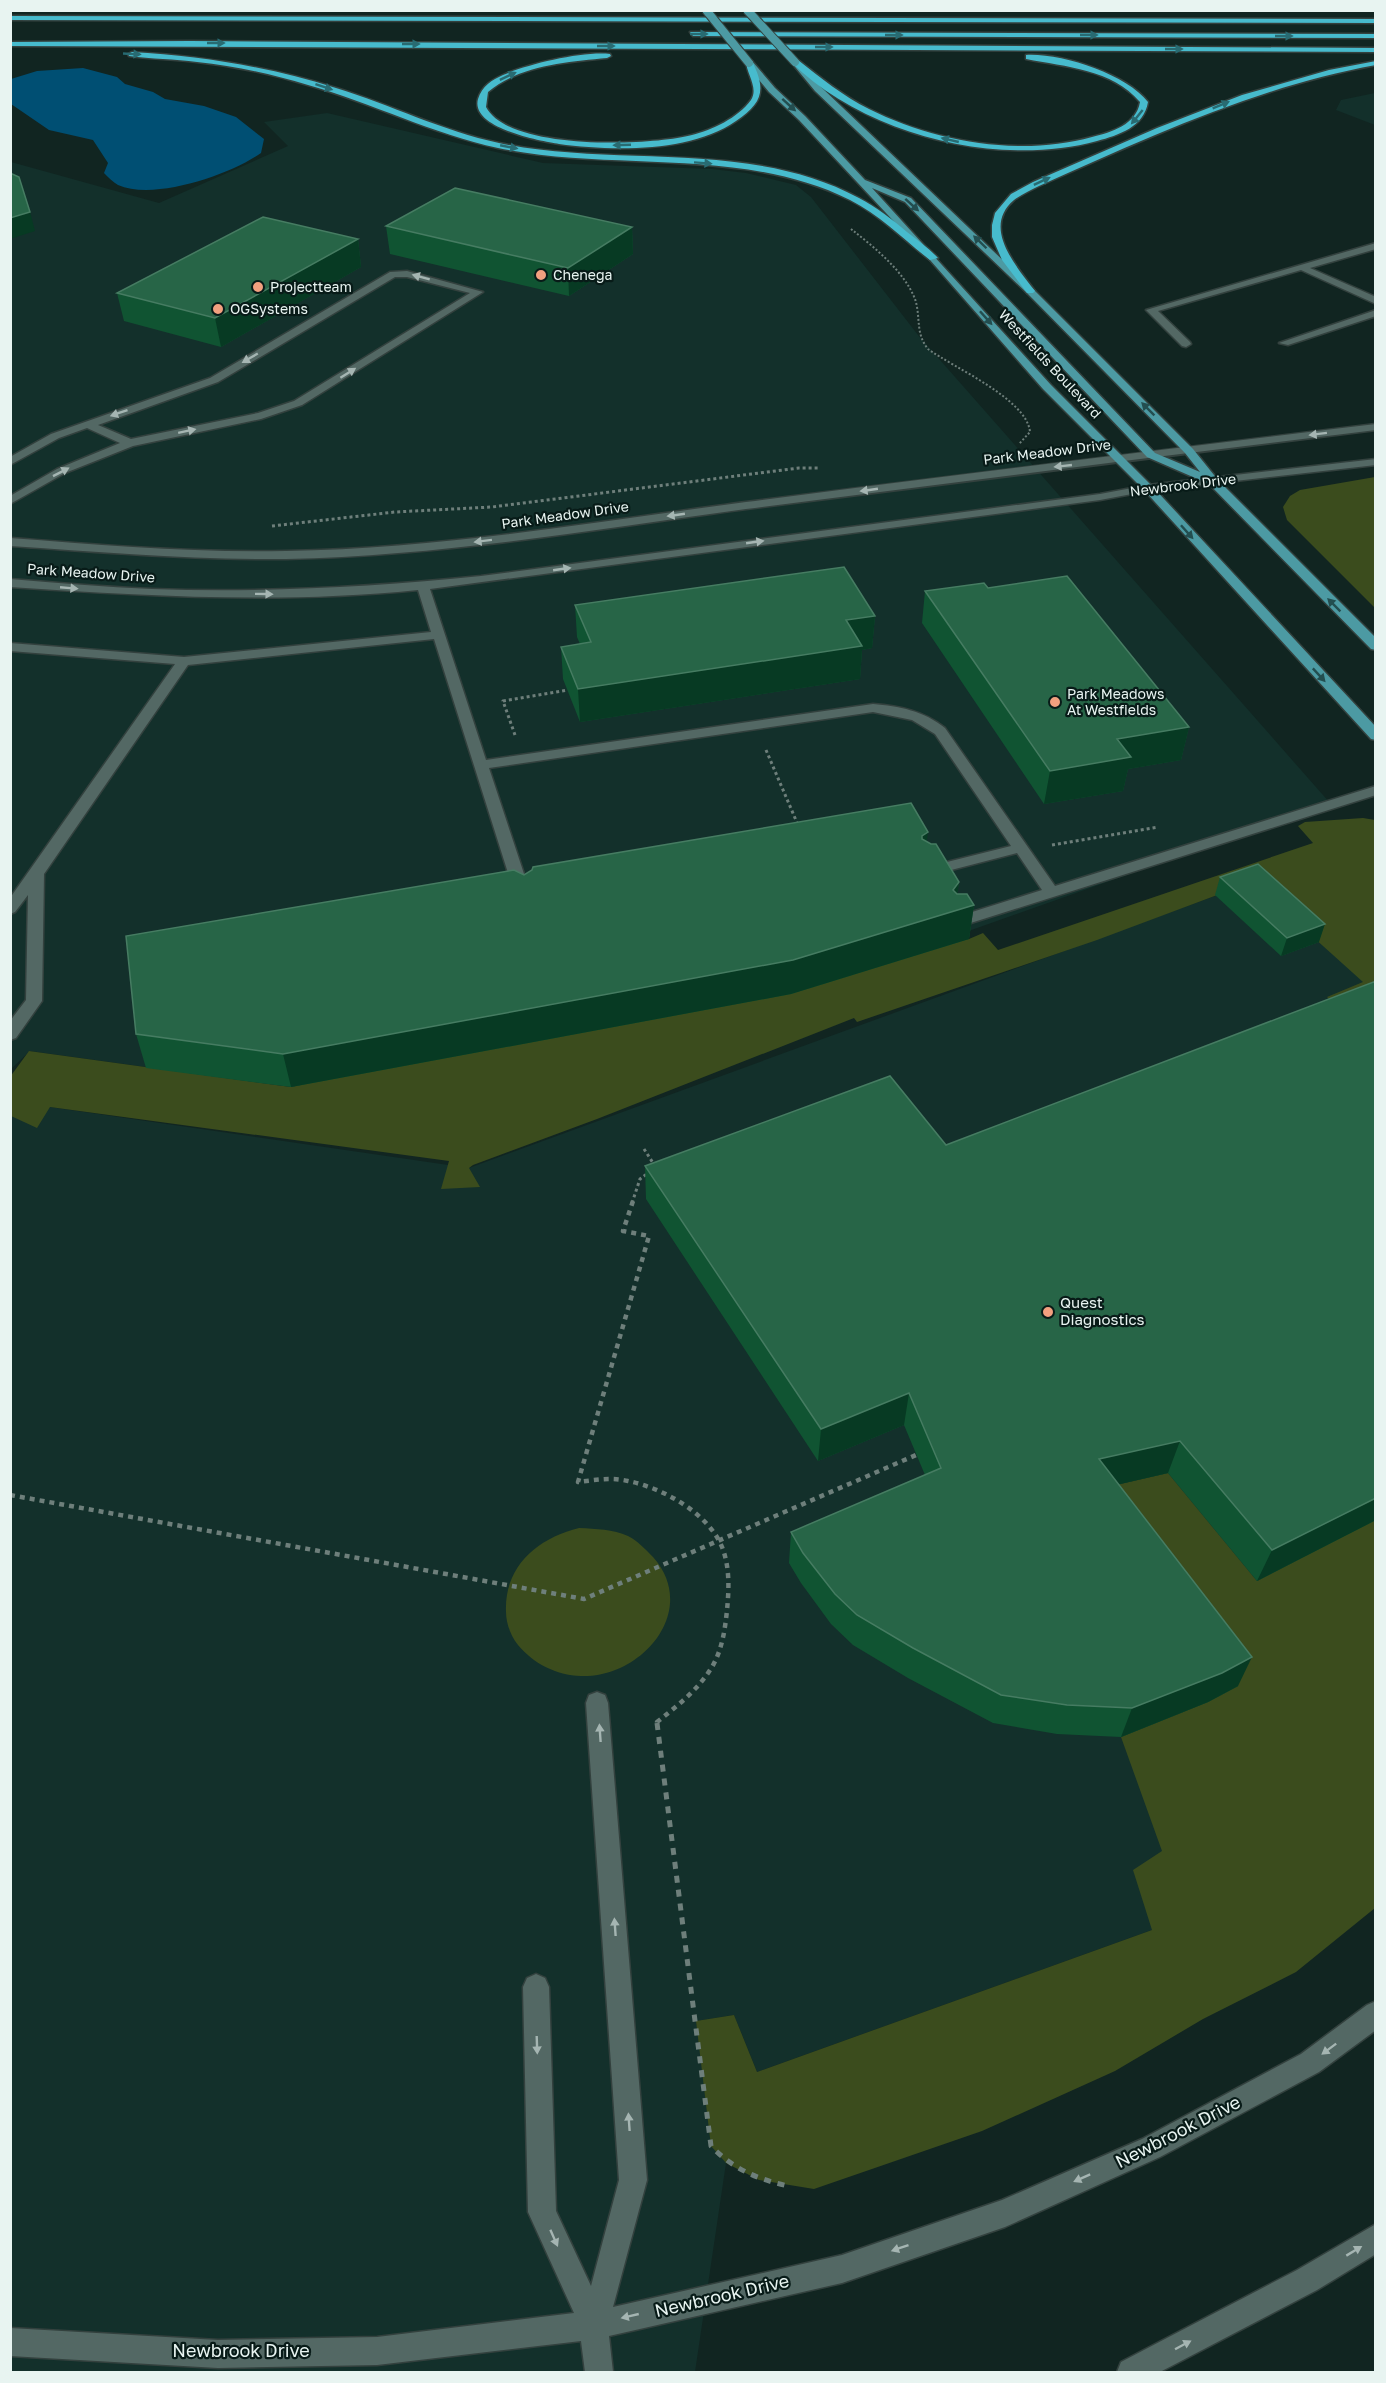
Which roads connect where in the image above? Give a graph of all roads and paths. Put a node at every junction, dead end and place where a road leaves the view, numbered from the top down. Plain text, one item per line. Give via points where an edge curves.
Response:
1 (706, 10) edge
2 (747, 10) edge
3 (10, 18) edge
4 (1376, 21) edge
5 (681, 34) dead end
6 (1376, 36) edge
7 (10, 46) edge
8 (745, 47) junction
9 (905, 48) junction
10 (1376, 50) edge
11 (115, 53) dead end
12 (125, 54) dead end
13 (795, 62) junction
14 (749, 63) junction
15 (1376, 63) edge
16 (860, 180) junction
17 (846, 225) dead end
18 (1376, 246) edge
19 (933, 258) junction
20 (1301, 267) junction
21 (1030, 291) junction
22 (1376, 301) edge
23 (1376, 313) edge
24 (1284, 343) dead end
25 (1186, 344) dead end
26 (87, 424) junction
27 (1376, 426) edge
28 (130, 442) junction
29 (1014, 446) dead end
30 (1189, 451) junction
31 (1151, 455) junction
32 (1121, 459) junction
33 (10, 462) edge
34 (1376, 462) edge
35 (821, 468) dead end
36 (1214, 482) junction
37 (1149, 488) junction
38 (10, 501) edge
39 (992, 510) joint
40 (268, 527) dead end
41 (10, 542) edge
42 (10, 583) edge
43 (423, 586) junction
44 (439, 635) junction
45 (1376, 646) edge
46 (10, 647) edge
47 (184, 661) junction
48 (567, 690) edge
49 (755, 725) junction
50 (1376, 736) edge
51 (516, 737) dead end
52 (481, 765) junction
53 (1376, 790) edge
54 (1158, 827) dead end
55 (802, 835) edge
56 (1045, 846) dead end
57 (1020, 848) junction
58 (928, 871) edge
59 (36, 874) junction
60 (1051, 892) junction
61 (526, 902) edge
62 (10, 909) edge
63 (958, 922) edge
64 (17, 1014) edge
65 (10, 1034) edge
66 (644, 1149) dead end
67 (916, 1455) dead end
68 (10, 1495) edge
69 (718, 1539) junction
70 (597, 1703) dead end
71 (536, 1987) dead end
72 (1376, 2014) edge
73 (788, 2186) dead end
74 (1376, 2238) edge
75 (594, 2325) junction
76 (10, 2342) edge
77 (599, 2373) edge
78 (1131, 2373) edge

1 - 14 main road, Westfields Boulevard, bridge
2 - 13 main road, bridge
3 - 4 highway
5 -> 6 highway
7 -> 8 highway via 190,43
7 - 11 highway
8 -> 9 highway
14 -> 8 highway via 757,86 756,98 736,119 714,130 660,142 584,145 544,139 493,121 481,102 494,83 537,66 625,54
9 -> 10 highway
9 -> 13 highway via 996,52 1085,68 1130,87 1144,102 1143,110 1135,122 1089,141 1054,146 980,145 932,136 874,114 839,96
12 -> 19 highway via 274,73 345,93 457,134 517,149 781,172 854,199
21 -> 13 main road via 818,89
14 -> 16 main road, Westfields Boulevard
21 -> 15 highway via 1006,261 996,235 1002,211 1015,196 1240,98 1286,82
16 - 19 main road, Westfields Boulevard
16 -> 31 main road via 908,200
17 - 29 path via 873,246 914,296 918,334 927,348 999,392 1028,421 1029,435
18 - 20 street
19 -> 32 main road, Westfields Boulevard via 1047,387
20 - 22 street
20 - 25 street via 1151,310
30 -> 21 main road
23 - 24 street
26 - 28 street
28 -> 26 street via 261,416 298,403 478,292 393,274 214,380
26 - 33 street via 55,436
27 -> 30 street
38 -> 28 street via 61,471
30 - 31 street
30 - 36 main road
31 - 32 street
31 - 36 main road
32 - 37 main road, Westfields Boulevard
32 -> 41 street, Park Meadow Drive via 383,550 286,555 161,554
34 - 36 street, Newbrook Drive
35 - 40 path via 492,507 395,512
36 - 37 street, Newbrook Drive
45 -> 36 main road
37 - 39 street, Newbrook Drive
37 -> 50 main road, Westfields Boulevard
43 -> 39 street, Park Meadow Drive
42 -> 43 street, Park Meadow Drive via 152,593 247,594
43 - 44 street
44 - 47 street
44 - 52 street
46 - 47 street
47 - 59 street
48 - 51 path via 503,701
49 - 52 street
49 - 55 path
49 - 57 street via 873,708 918,716 940,731
52 - 61 street
53 - 60 street
54 - 56 path
57 - 58 street
57 - 60 street
59 - 62 street
59 - 64 street via 34,1001
60 - 63 street
64 - 65 street
66 - 69 path via 656,1166 640,1179 623,1231 649,1236 578,1482 615,1479 638,1483 683,1505
67 - 69 path
68 - 69 path via 584,1599
69 - 73 path via 727,1567 729,1595 720,1646 695,1690 657,1722 711,2146 726,2163 750,2176
75 -> 70 street via 633,2180
71 -> 75 street via 542,2212
72 -> 75 street, Newbrook Drive via 1310,2063 1171,2138 1005,2213 842,2269
78 -> 74 street via 1306,2280
75 - 76 street, Newbrook Drive via 377,2351 218,2354
75 - 77 street

